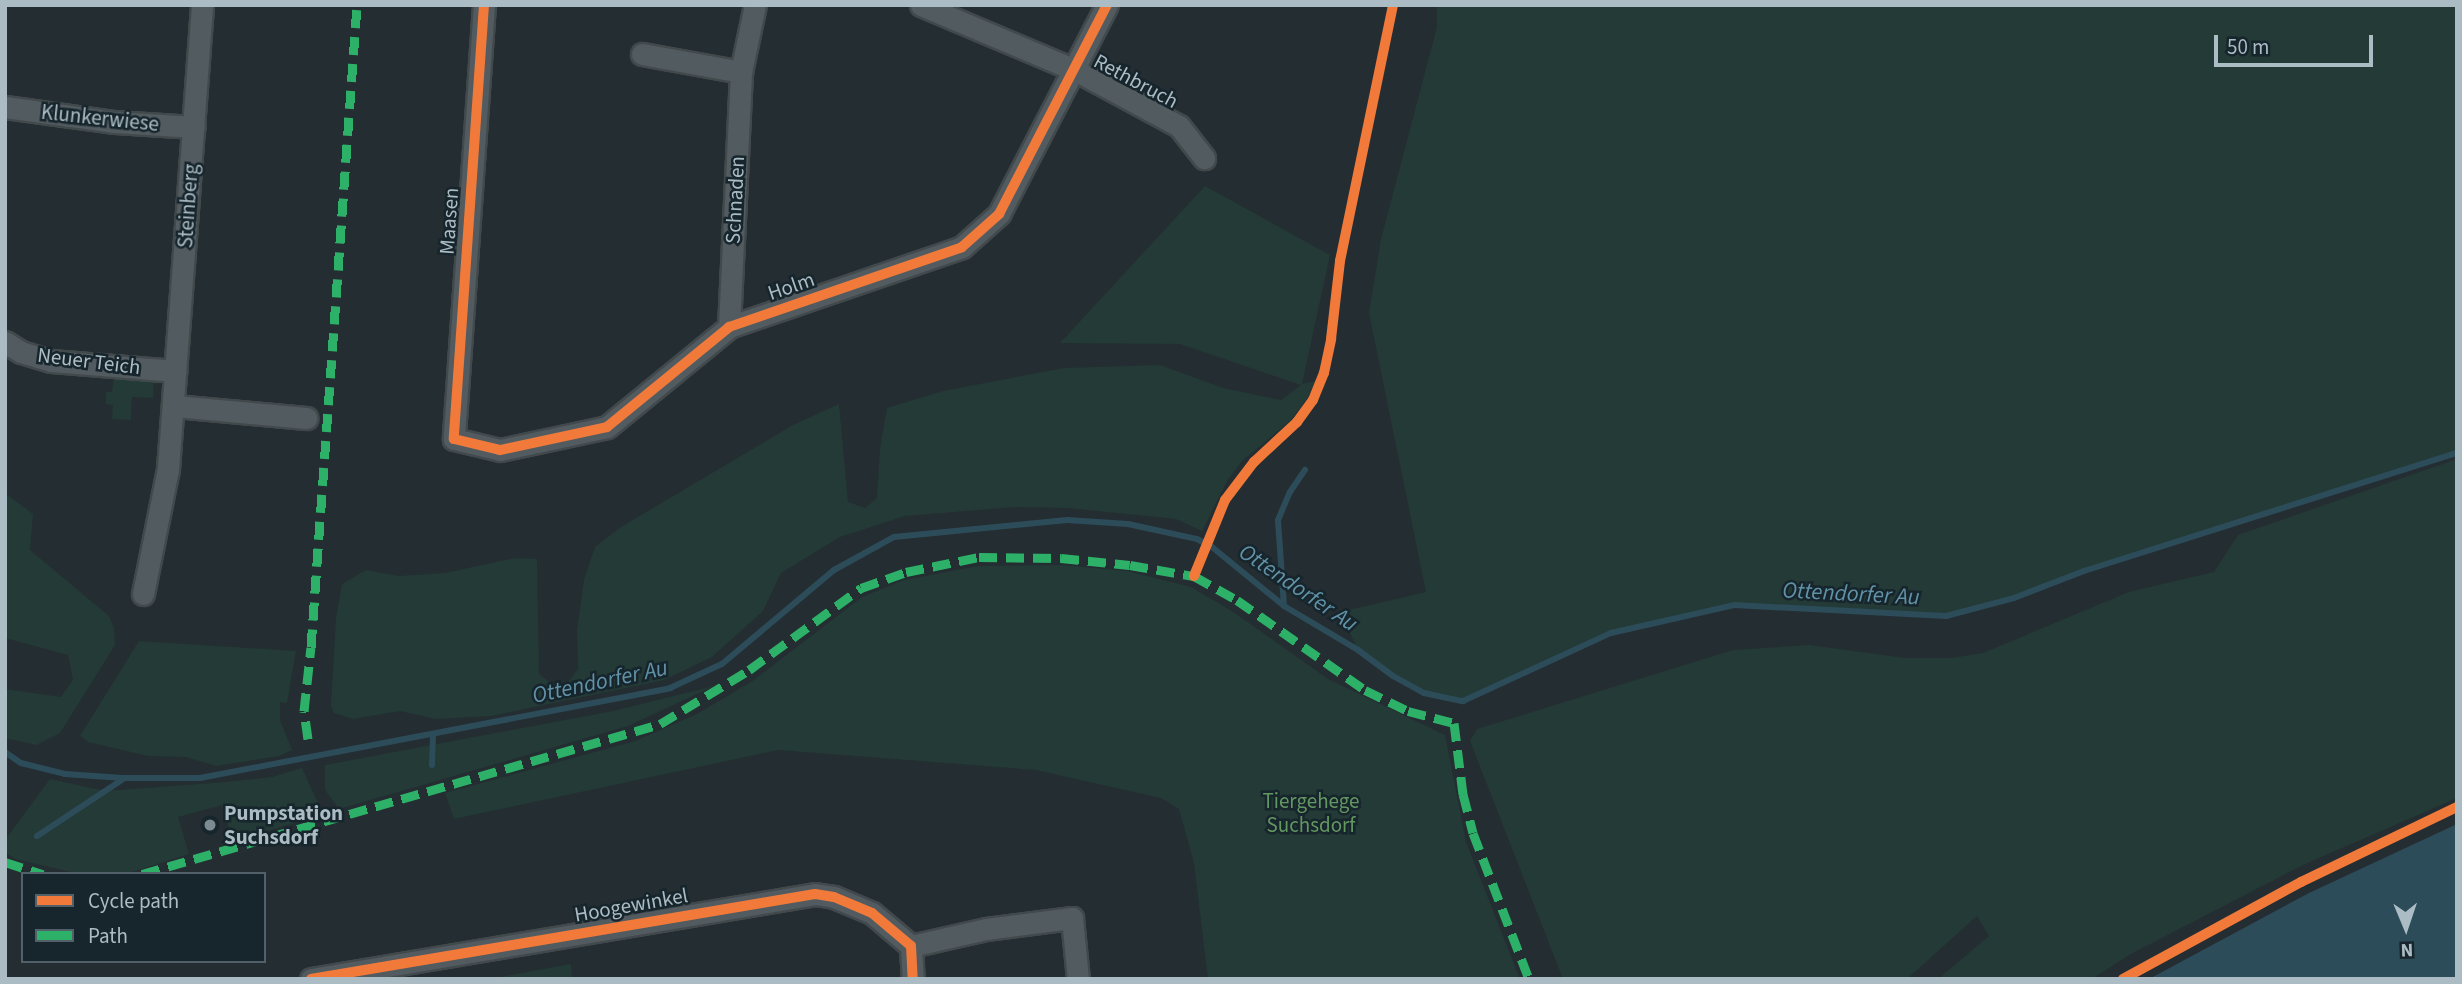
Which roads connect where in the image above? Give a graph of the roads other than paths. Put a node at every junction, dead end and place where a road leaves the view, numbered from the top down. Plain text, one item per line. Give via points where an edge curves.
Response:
1 (202, 5) edge
2 (484, 5) edge
3 (755, 5) edge
4 (921, 5) edge
5 (1107, 5) edge
6 (642, 54) dead end
7 (1075, 70) junction
8 (741, 72) junction
9 (5, 107) edge
10 (194, 127) junction
11 (1204, 158) dead end
12 (729, 327) junction
13 (5, 342) edge
14 (176, 371) junction
15 (174, 406) junction
16 (306, 418) dead end
17 (454, 439) joint
18 (143, 594) dead end
19 (911, 946) junction
20 (325, 978) edge
21 (914, 979) edge
22 (1078, 979) edge

1 - 10 street, Steinberg
2 - 17 street, Maasen
3 - 8 street, Schnaden
4 - 7 street, Rethbruch
5 - 7 street, Holm
6 - 8 street
7 - 11 street, Rethbruch via 1179,126
7 - 12 street, Holm via 999,214 962,247
8 - 12 street, Schnaden
9 - 10 street, Klunkerwiese
10 - 14 street, Steinberg
12 - 17 street, Holm via 607,427 500,450
13 - 14 street, Neuer Teich via 51,361
14 - 15 street, Steinberg
15 - 16 street
15 - 18 street, Steinberg via 161,517
19 - 20 street, Hoogewinkel via 872,913 815,894
19 - 21 street
19 - 22 street via 986,929 1072,918

